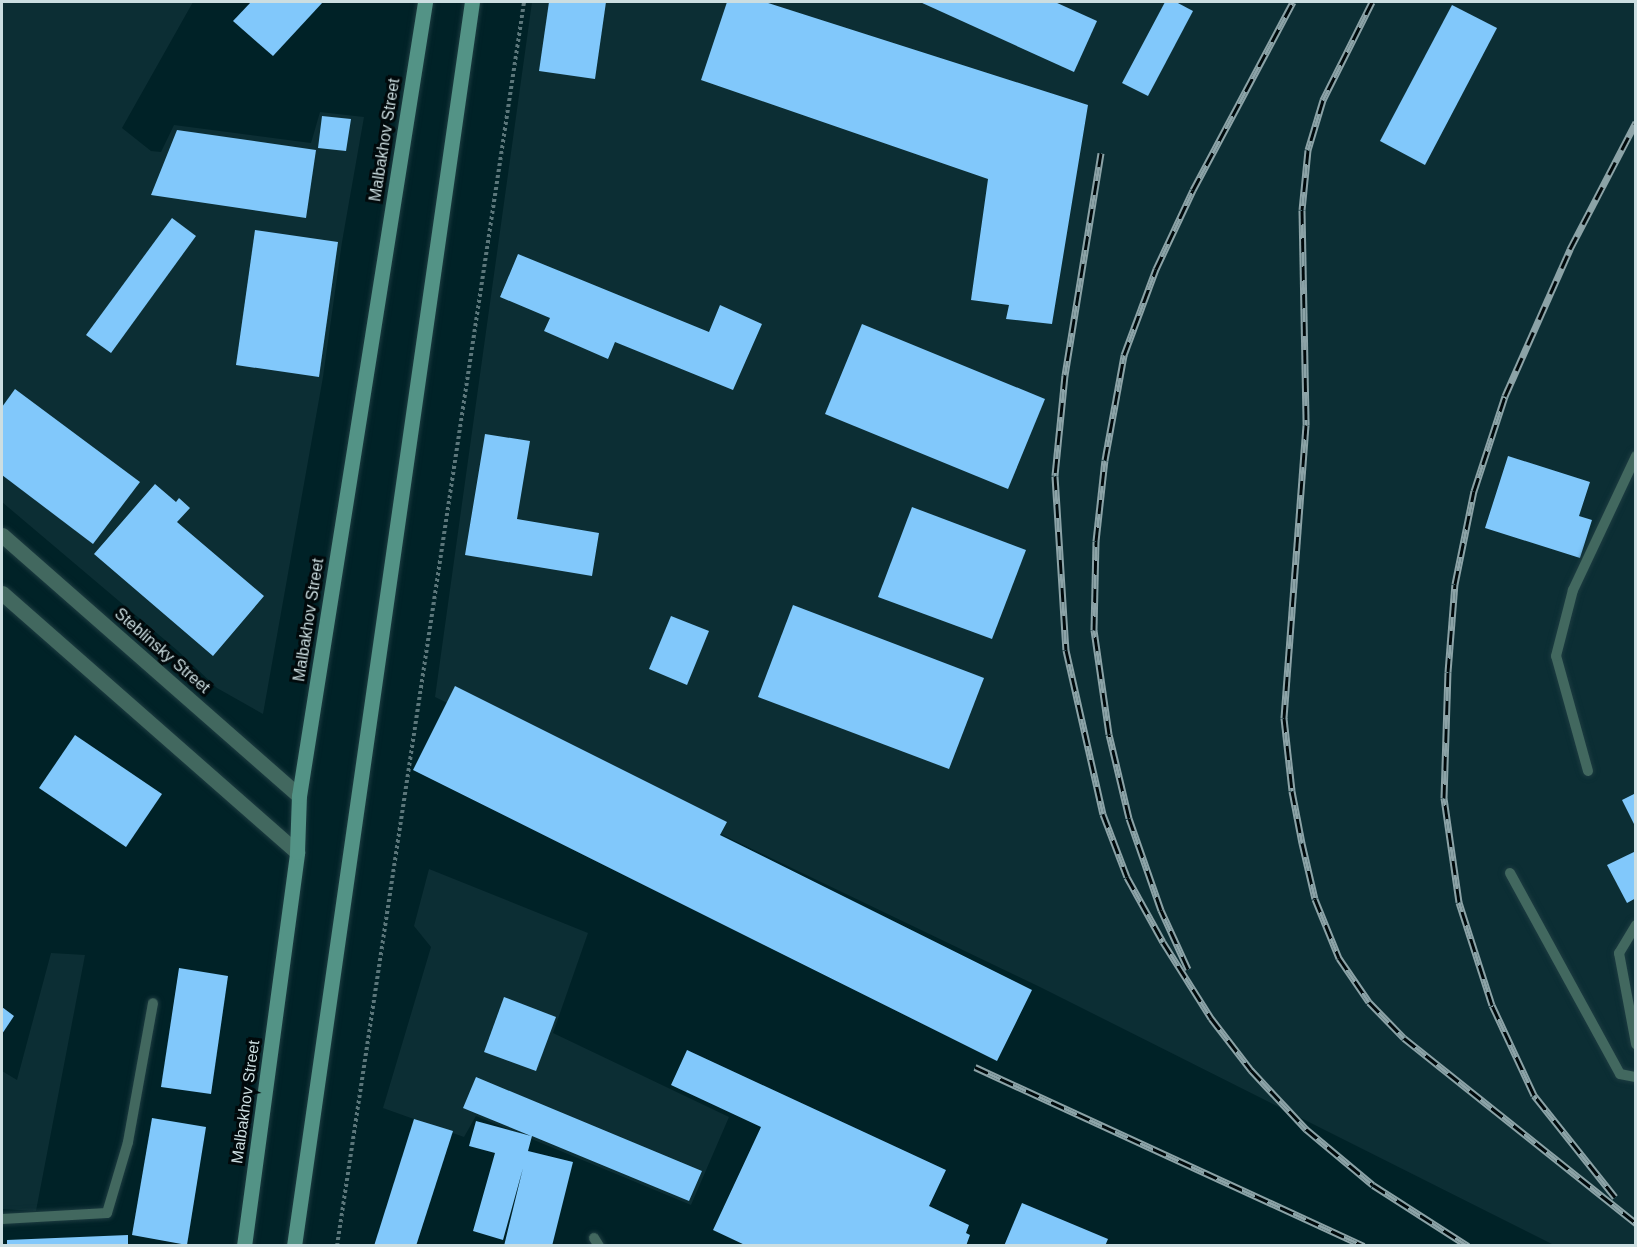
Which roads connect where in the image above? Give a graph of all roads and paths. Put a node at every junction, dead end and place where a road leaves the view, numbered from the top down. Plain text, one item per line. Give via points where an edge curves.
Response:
1 (425, 2) edge
2 (472, 2) edge
3 (524, 2) edge
4 (1635, 456) edge
5 (2, 535) edge
6 (2, 593) edge
7 (1588, 771) dead end
8 (299, 796) junction
9 (297, 852) junction
10 (1510, 873) dead end
11 (1635, 925) edge
12 (153, 1003) dead end
13 (1635, 1044) edge
14 (1635, 1077) edge
15 (2, 1219) edge
16 (244, 1245) edge
17 (294, 1245) edge
18 (337, 1245) edge

1 - 8 main road, Malbakhov Street
2 - 17 main road
3 - 18 path
4 - 7 lane via 1573,590 1556,656
5 - 8 street, Steblinsky Street
6 - 9 street
8 - 9 main road, Malbakhov Street
9 - 16 main road, Malbakhov Street
10 - 14 lane via 1620,1074
11 - 13 lane via 1619,953
12 - 15 lane via 128,1142 107,1213

